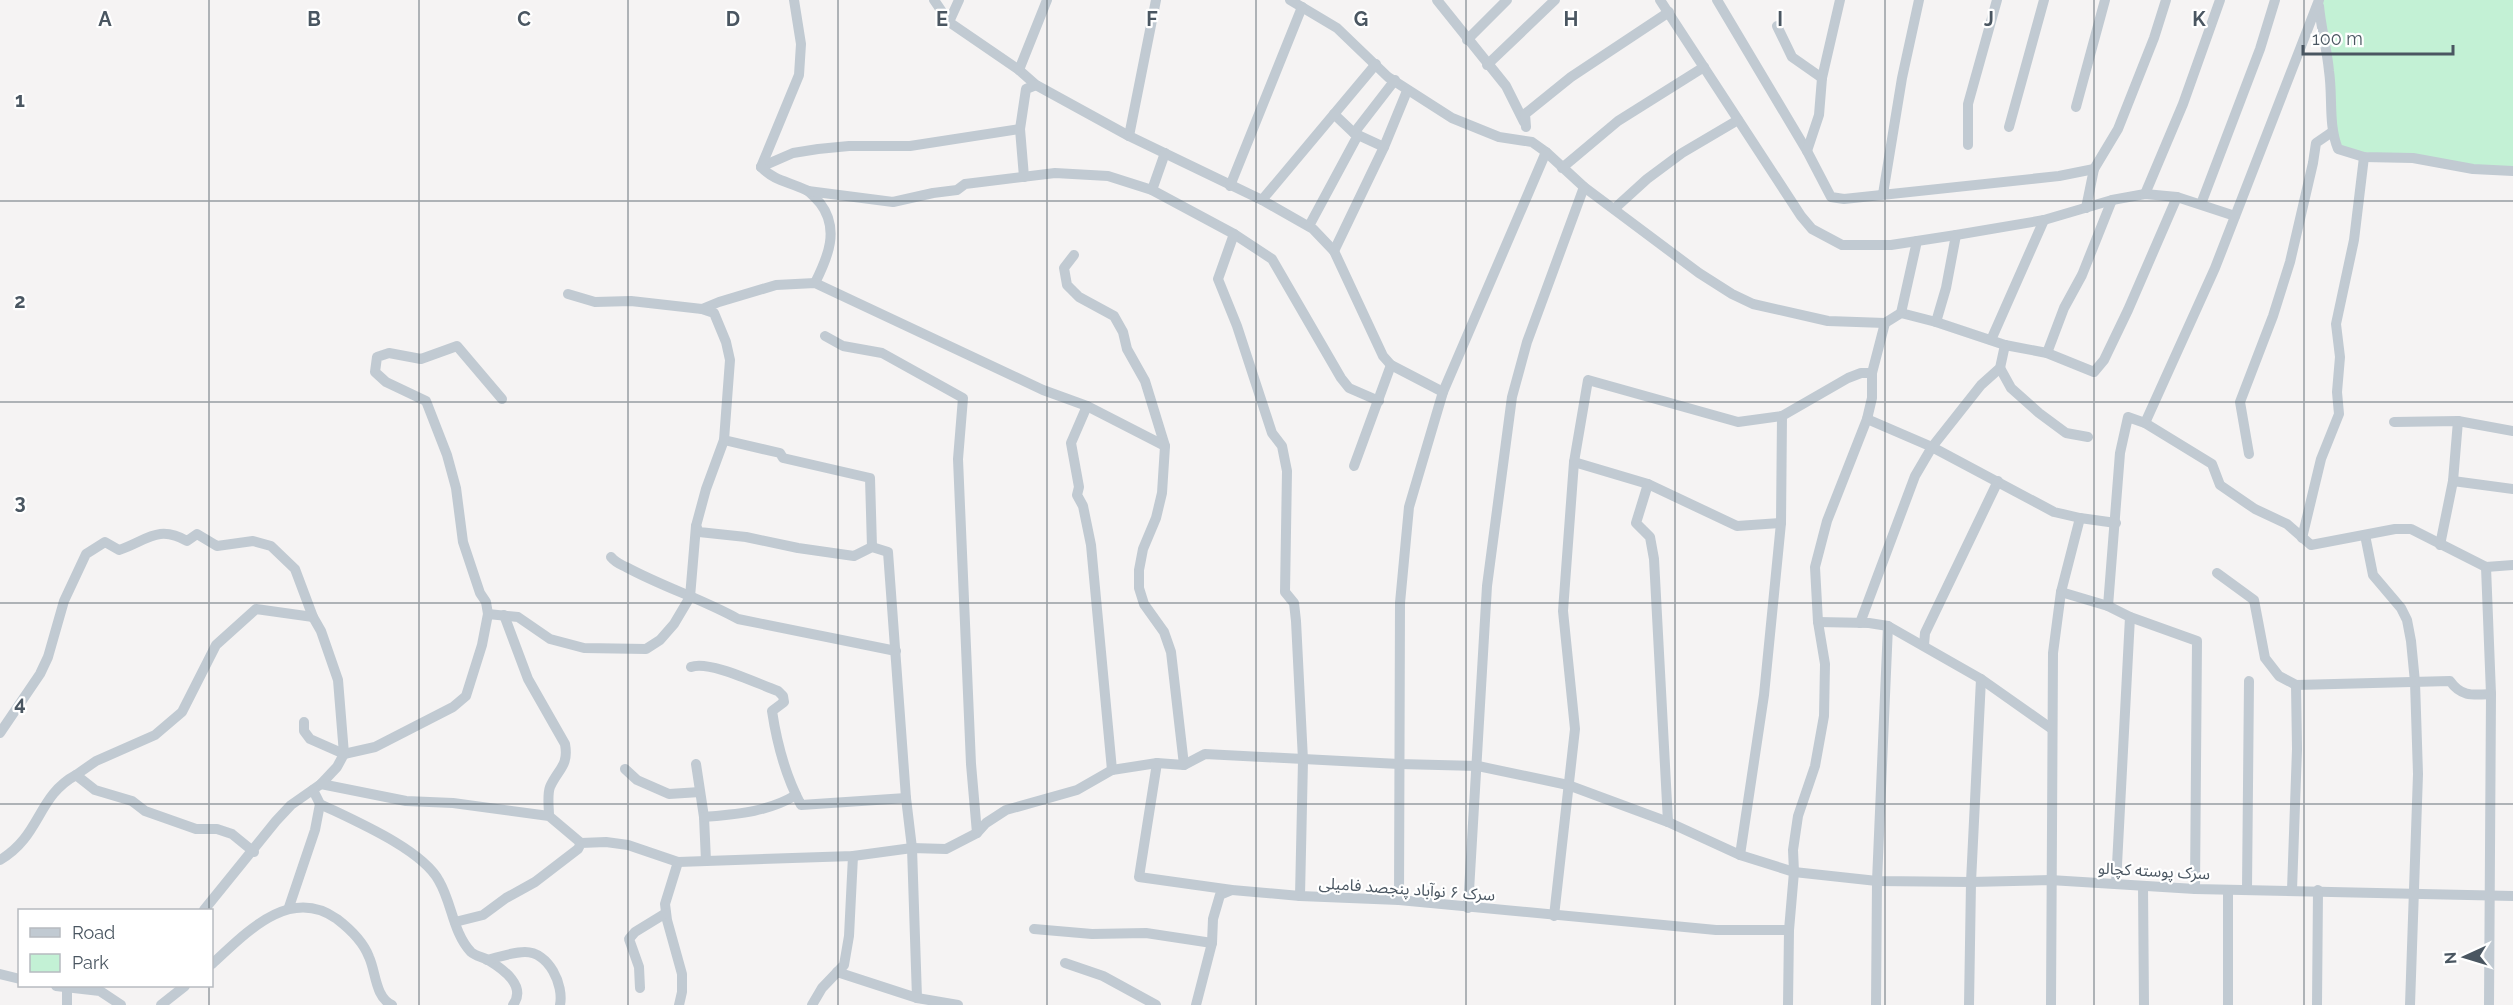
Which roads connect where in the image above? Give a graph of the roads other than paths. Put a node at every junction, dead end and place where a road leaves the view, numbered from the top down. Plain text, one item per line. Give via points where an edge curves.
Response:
1 (794, 0) edge
2 (934, 0) edge
3 (959, 0) edge
4 (1047, 0) edge
5 (1156, 0) edge
6 (1290, 0) edge
7 (1437, 0) edge
8 (1507, 0) edge
9 (1555, 0) edge
10 (1660, 0) edge
11 (1717, 0) edge
12 (1840, 0) edge
13 (1919, 0) edge
14 (1997, 0) edge
15 (2044, 0) edge
16 (2105, 0) edge
17 (2166, 0) edge
18 (2220, 0) edge
19 (2275, 0) edge
20 (2319, 1) edge
21 (1302, 7) junction
22 (1669, 12) junction
23 (949, 22) junction
24 (1777, 26) dead end
25 (1467, 40) junction
26 (1376, 64) junction
27 (1487, 65) junction
28 (1704, 67) junction
29 (1019, 70) junction
30 (1822, 78) junction
31 (1395, 80) junction
32 (1036, 85) junction
33 (1407, 91) junction
34 (2076, 107) dead end
35 (1334, 114) junction
36 (1738, 120) junction
37 (1526, 127) junction
38 (2009, 128) dead end
39 (1020, 129) junction
40 (2332, 132) junction
41 (1356, 134) junction
42 (1129, 136) junction
43 (1532, 142) junction
44 (1968, 145) dead end
45 (1384, 147) junction
46 (1807, 151) junction
47 (1546, 152) junction
48 (1166, 153) junction
49 (2364, 157) junction
50 (760, 167) junction
51 (1562, 168) junction
52 (2094, 169) junction
53 (2513, 171) edge
54 (1024, 177) junction
55 (1230, 186) junction
56 (1584, 187) junction
57 (1152, 190) junction
58 (808, 191) junction
59 (1883, 194) junction
60 (2145, 194) junction
61 (2177, 197) junction
62 (1262, 200) junction
63 (2112, 200) junction
64 (2201, 204) junction
65 (2086, 208) junction
66 (1614, 209) junction
67 (2235, 216) junction
68 (2044, 220) junction
69 (1309, 226) junction
70 (1234, 234) junction
71 (1956, 235) junction
72 (1917, 241) junction
73 (1334, 251) junction
74 (1074, 255) dead end
75 (815, 283) junction
76 (568, 294) dead end
77 (702, 309) junction
78 (1901, 313) junction
79 (1936, 322) junction
80 (1885, 323) junction
81 (825, 336) dead end
82 (1991, 340) junction
83 (2006, 345) junction
84 (2047, 353) junction
85 (1391, 365) junction
86 (2000, 368) junction
87 (1872, 373) junction
88 (1443, 392) junction
89 (502, 399) dead end
90 (1379, 401) junction
91 (1087, 406) junction
92 (1782, 416) junction
93 (1867, 419) junction
94 (2458, 421) junction
95 (2394, 422) dead end
96 (2145, 423) junction
97 (2513, 429) edge
98 (2088, 437) dead end
99 (724, 440) junction
100 (1165, 446) junction
101 (1932, 447) junction
102 (2250, 454) dead end
103 (1574, 462) junction
104 (1354, 466) dead end
105 (1998, 481) junction
106 (2453, 481) junction
107 (1648, 484) junction
108 (2513, 489) edge
109 (2080, 518) junction
110 (1781, 523) junction
111 (2116, 523) junction
112 (696, 526) junction
113 (2365, 535) junction
114 (2302, 538) junction
115 (2440, 545) junction
116 (872, 547) junction
117 (611, 557) dead end
118 (2513, 563) edge
119 (2486, 567) junction
120 (2217, 573) dead end
121 (2061, 592) junction
122 (690, 597) junction
123 (2108, 606) junction
124 (488, 614) junction
125 (504, 615) junction
126 (313, 617) junction
127 (2130, 617) junction
128 (1818, 622) junction
129 (1860, 623) junction
130 (1888, 626) junction
131 (1924, 645) junction
132 (896, 651) junction
133 (691, 667) dead end
134 (1981, 679) junction
135 (2249, 681) dead end
136 (2415, 682) junction
137 (2296, 685) junction
138 (2491, 694) junction
139 (304, 722) dead end
140 (2052, 729) junction
141 (0, 733) edge
142 (344, 754) junction
143 (1303, 760) junction
144 (1157, 763) junction
145 (696, 764) dead end
146 (1399, 764) junction
147 (1184, 765) junction
148 (1478, 766) junction
149 (625, 769) dead end
150 (1112, 771) junction
151 (76, 775) junction
152 (1568, 785) junction
153 (317, 787) junction
154 (700, 792) junction
155 (796, 795) junction
156 (906, 798) junction
157 (320, 804) junction
158 (549, 816) junction
159 (704, 817) junction
160 (1668, 822) junction
161 (977, 833) junction
162 (581, 843) junction
163 (912, 848) junction
164 (254, 852) junction
165 (1740, 855) junction
166 (853, 856) junction
167 (0, 860) edge
168 (706, 861) junction
169 (678, 862) junction
170 (1794, 872) junction
171 (2050, 880) junction
172 (1877, 881) junction
173 (1971, 882) junction
174 (2116, 884) junction
175 (2143, 886) junction
176 (2195, 889) junction
177 (1232, 890) junction
178 (2228, 890) junction
179 (2247, 890) junction
180 (2292, 890) junction
181 (2318, 890) junction
182 (2412, 893) junction
183 (2490, 895) junction
184 (1300, 896) junction
185 (2513, 896) edge
186 (1399, 900) junction
187 (290, 907) junction
188 (1468, 908) junction
189 (205, 909) edge
190 (666, 913) junction
191 (1554, 915) junction
192 (455, 922) junction
193 (1034, 929) dead end
194 (1789, 930) junction
195 (1212, 944) junction
196 (487, 960) junction
197 (213, 963) edge
198 (1065, 963) dead end
199 (837, 972) junction
200 (0, 974) edge
201 (18, 978) edge
202 (61, 987) edge
203 (69, 987) edge
204 (184, 987) edge
205 (640, 988) dead end
206 (917, 998) junction
207 (68, 1005) edge
208 (121, 1005) edge
209 (161, 1005) edge
210 (392, 1005) edge
211 (513, 1005) edge
212 (560, 1005) edge
213 (679, 1005) edge
214 (812, 1005) edge
215 (958, 1005) edge
216 (1156, 1005) edge
217 (1196, 1005) edge
218 (1788, 1005) edge
219 (1876, 1005) edge
220 (1969, 1005) edge
221 (2051, 1005) edge
222 (2144, 1005) edge
223 (2228, 1005) edge
224 (2317, 1005) edge
225 (2410, 1005) edge
226 (2489, 1005) edge

1 - 50 street via 801,44 799,75
2 - 23 street
3 - 23 street
4 - 29 street
5 - 42 street
6 - 21 street
7 - 25 street
8 - 25 street
9 - 27 street
10 - 22 street
11 - 46 street
12 - 30 street
13 - 59 street
14 - 44 street via 1968,104
15 - 38 street
16 - 34 street
17 - 52 street via 2118,129
18 - 60 street
19 - 64 street
20 - 40 street via 2329,69
20 - 67 street
21 - 26 street via 1337,28
21 - 55 street
22 - 28 street
22 - 37 street via 1571,76 1525,114
23 - 29 street
24 - 30 street via 1792,57
25 - 27 street
26 - 31 street
26 - 35 street
27 - 37 street via 1506,86
28 - 36 street
28 - 51 street via 1618,121
29 - 32 street
30 - 46 street via 1819,115
31 - 33 street
31 - 41 street
32 - 39 street via 1026,89
32 - 42 street
33 - 43 street via 1452,118 1499,137
33 - 45 street
35 - 41 street
35 - 62 street
36 - 66 street via 1682,153
36 - 72 street via 1812,229 1842,245
37 - 43 street
39 - 50 street via 910,146 818,149 793,153
39 - 54 street
40 - 49 street via 2338,149
40 - 102 street via 2316,143 2290,262 2240,402
41 - 45 street
41 - 69 street
42 - 48 street
43 - 47 street
45 - 73 street
46 - 59 street via 1831,197
47 - 51 street
47 - 88 street
48 - 55 street
48 - 57 street
49 - 53 street via 2413,158 2473,169
49 - 114 street via 2354,240 2336,324 2339,414 2321,459
50 - 58 street via 772,178
51 - 56 street
52 - 59 street
52 - 65 street
54 - 57 street via 1055,173 1108,176
54 - 58 street via 965,184 957,190 893,202
55 - 62 street
56 - 66 street
56 - 148 street via 1527,342 1512,397 1487,586
57 - 70 street
58 - 75 street via 829,220 832,239
60 - 61 street
60 - 63 street
61 - 64 street
61 - 84 street via 2099,366 2094,372
62 - 69 street
63 - 65 street
63 - 84 street
64 - 67 street
65 - 68 street
66 - 80 street via 1699,273 1753,304 1828,321
67 - 96 street
68 - 71 street
68 - 82 street
69 - 73 street
70 - 90 street via 1272,259 1349,388
70 - 143 street via 1218,279 1272,433 1282,446 1287,471 1285,592 1294,603 1296,621
71 - 72 street
71 - 79 street
72 - 78 street
73 - 85 street via 1383,356
74 - 100 street via 1064,268 1066,285 1079,297 1114,316 1145,381
75 - 77 street via 776,285
75 - 91 street via 1043,390
76 - 77 street via 595,302 631,301
77 - 99 street via 714,313 730,360
78 - 79 street
78 - 80 street
79 - 82 street
80 - 87 street
81 - 161 street via 843,345 882,353 963,398 958,459
82 - 83 street
83 - 84 street
83 - 86 street
85 - 88 street
85 - 90 street
86 - 98 street via 2011,388 2039,412 2066,433
86 - 101 street via 1981,385
87 - 92 street via 1848,378
87 - 93 street
88 - 146 street via 1410,507 1400,603
89 - 124 street via 457,346 421,359 388,353 377,357 375,372 386,382 426,401 447,455 463,542
90 - 104 street
91 - 100 street
91 - 150 street via 1071,442 1077,495 1091,545
92 - 103 street via 1738,422 1588,380
92 - 110 street
93 - 101 street
93 - 128 street via 1827,521 1815,567
94 - 95 street
94 - 97 street
94 - 106 street
96 - 111 street via 2127,417 2120,453
96 - 114 street via 2212,464 2220,485 2255,509 2287,524
99 - 112 street
99 - 116 street via 870,478
100 - 147 street via 1162,493 1143,549 1139,588 1171,652
101 - 105 street
101 - 129 street via 1915,476
103 - 107 street
103 - 152 street via 1563,610 1575,729
105 - 109 street via 2054,512
105 - 131 street via 1925,633
106 - 108 street
106 - 115 street
107 - 110 street via 1737,526
107 - 160 street via 1636,523 1650,537 1653,559
109 - 111 street
109 - 121 street
110 - 165 street via 1764,695
111 - 123 street
112 - 116 street via 699,532 854,556
112 - 122 street
113 - 114 street via 2311,545
113 - 115 street via 2411,529
113 - 136 street via 2373,575 2407,620
115 - 119 street
116 - 132 street via 888,552
117 - 122 street via 615,563
118 - 119 street
119 - 138 street
120 - 137 street via 2254,600 2265,658 2279,676
121 - 123 street
121 - 140 street via 2053,653
122 - 125 street via 674,624 646,649 584,648 550,639 518,617
122 - 132 street via 738,619
123 - 127 street
124 - 125 street
124 - 142 street via 466,696 453,707 375,747
125 - 158 street via 528,679 565,744 564,765 549,789
126 - 141 street via 296,569 271,546 253,541 217,546 197,534 187,541 173,533 149,536 119,550 105,542 86,554 64,601 40,674
126 - 142 street via 338,680
126 - 151 street via 256,609 216,645 182,712 155,735 96,761
127 - 174 street
127 - 176 street via 2197,641
128 - 129 street
128 - 170 street via 1825,664 1824,716 1815,766 1798,816
129 - 130 street
130 - 131 street
130 - 172 street
131 - 134 street
132 - 156 street
133 - 155 street via 697,664 722,670 783,696 784,702 772,711 780,754
134 - 140 street
134 - 173 street
135 - 179 street
136 - 137 street
136 - 138 street via 2450,681 2467,696
136 - 182 street via 2418,774
137 - 180 street
138 - 183 street
139 - 142 street via 310,739
140 - 171 street
142 - 153 street
143 - 146 street, سرک پوسته کچالو
143 - 147 street, سرک پوسته کچالو via 1205,754
143 - 184 street
144 - 147 street
144 - 150 street
144 - 177 street, سرک ۶ نوآباد پنجصد فامیلی via 1139,877
145 - 154 street
146 - 148 street, سرک پوسته کچالو
146 - 186 street
148 - 152 street, سرک پوسته کچالو
148 - 188 street
149 - 154 street via 637,780 669,794
150 - 161 street via 1077,790 1006,810
151 - 164 street via 95,790 132,801 145,811 196,829 232,834
151 - 167 street via 50,796 36,826
152 - 160 street, سرک پوسته کچالو
152 - 191 street
153 - 157 street
153 - 158 street
153 - 164 street via 291,805
154 - 159 street
155 - 156 street via 801,805
155 - 159 street via 778,806
156 - 163 street
157 - 187 street
157 - 192 street via 406,850 426,865 449,898
158 - 162 street
159 - 168 street
160 - 165 street, سرک پوسته کچالو
161 - 163 street via 946,849
162 - 169 street via 628,845
162 - 192 street via 535,882 483,915
163 - 166 street
163 - 206 street
164 - 189 street
165 - 170 street, سرک پوسته کچالو
166 - 168 street
166 - 199 street via 849,936 844,964
168 - 169 street
169 - 190 street via 668,891
170 - 172 street, سرک پوسته کچالو
170 - 194 street
171 - 173 street, سرک پوسته کچالو
171 - 174 street, سرک پوسته کچالو
171 - 221 street
172 - 173 street, سرک پوسته کچالو
172 - 219 street
173 - 220 street
174 - 175 street, سرک پوسته کچالو
175 - 176 street, سرک پوسته کچالو
175 - 222 street
176 - 178 street, سرک پوسته کچالو
177 - 184 street, سرک ۶ نوآباد پنجصد فامیلی
177 - 195 street via 1220,895 1213,919
178 - 179 street, سرک پوسته کچالو
178 - 223 street
179 - 180 street, سرک پوسته کچالو
180 - 181 street, سرک پوسته کچالو
181 - 182 street, سرک پوسته کچالو
181 - 224 street
182 - 183 street, سرک پوسته کچالو
182 - 225 street
183 - 185 street, سرک پوسته کچالو
183 - 226 street
184 - 186 street, سرک ۶ نوآباد پنجصد فامیلی
186 - 188 street, سرک ۶ نوآباد پنجصد فامیلی
187 - 197 street via 254,926
187 - 210 street via 326,912 350,928 369,956 379,990
188 - 191 street, سرک ۶ نوآباد پنجصد فامیلی
190 - 205 street via 629,939 639,967
190 - 213 street via 682,974
191 - 194 street, سرک ۶ نوآباد پنجصد فامیلی via 1716,930
192 - 196 street via 472,953
193 - 195 street via 1146,933
194 - 218 street
195 - 217 street
196 - 211 street via 514,981 518,990
196 - 212 street via 525,952 537,955 546,961 556,978 562,995
198 - 216 street via 1104,976
199 - 206 street
199 - 214 street
200 - 201 street
202 - 207 street
203 - 208 street via 100,991
204 - 209 street
206 - 215 street

